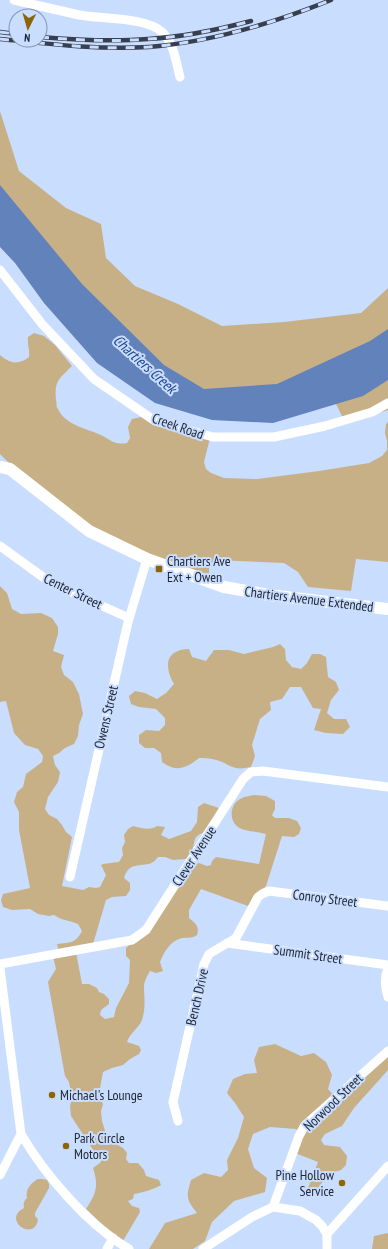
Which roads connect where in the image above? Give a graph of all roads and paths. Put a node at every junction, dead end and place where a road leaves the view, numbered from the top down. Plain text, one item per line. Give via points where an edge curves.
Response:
1 (14, 0) edge
2 (180, 77) dead end
3 (0, 270) edge
4 (388, 403) edge
5 (0, 467) edge
6 (0, 546) edge
7 (147, 559) junction
8 (388, 609) edge
9 (129, 618) junction
10 (388, 787) edge
11 (70, 877) dead end
12 (262, 894) joint
13 (388, 906) edge
14 (227, 943) junction
15 (0, 964) edge
16 (388, 965) edge
17 (0, 968) edge
18 (388, 968) edge
19 (388, 997) edge
20 (388, 1051) edge
21 (178, 1121) dead end
22 (21, 1134) junction
23 (388, 1166) edge
24 (0, 1175) edge
25 (273, 1207) junction
26 (327, 1234) junction
27 (113, 1238) junction
28 (107, 1249) edge
29 (129, 1249) edge
30 (203, 1249) edge
31 (327, 1249) edge

1 - 2 street via 81,15 144,23 156,27 171,44
3 - 4 street, Creek Road via 42,324 94,379 155,421 213,437 274,437 372,412
5 - 7 street, Chartiers Avenue Extended via 10,469 89,531
6 - 9 street, Center Street via 51,583
7 - 8 street, Chartiers Avenue Extended via 224,587 269,596
7 - 9 street, Owens Street
9 - 11 street, Owens Street
10 - 15 street, Clever Avenue via 263,771 251,772 243,779 146,930 132,940
12 - 13 street, Conroy Street via 269,892
12 - 14 street, Bench Drive via 236,938
14 - 16 street, Summit Street
14 - 21 street, Bench Drive via 209,954 204,964 173,1102
17 - 22 street
18 - 19 street
20 - 25 street, Norwood Street via 306,1125 299,1136
22 - 24 street
22 - 27 street via 63,1191
23 - 26 street
25 - 26 street via 292,1209 308,1215 316,1220
25 - 30 street via 252,1216
26 - 31 street
27 - 28 street
27 - 29 street

